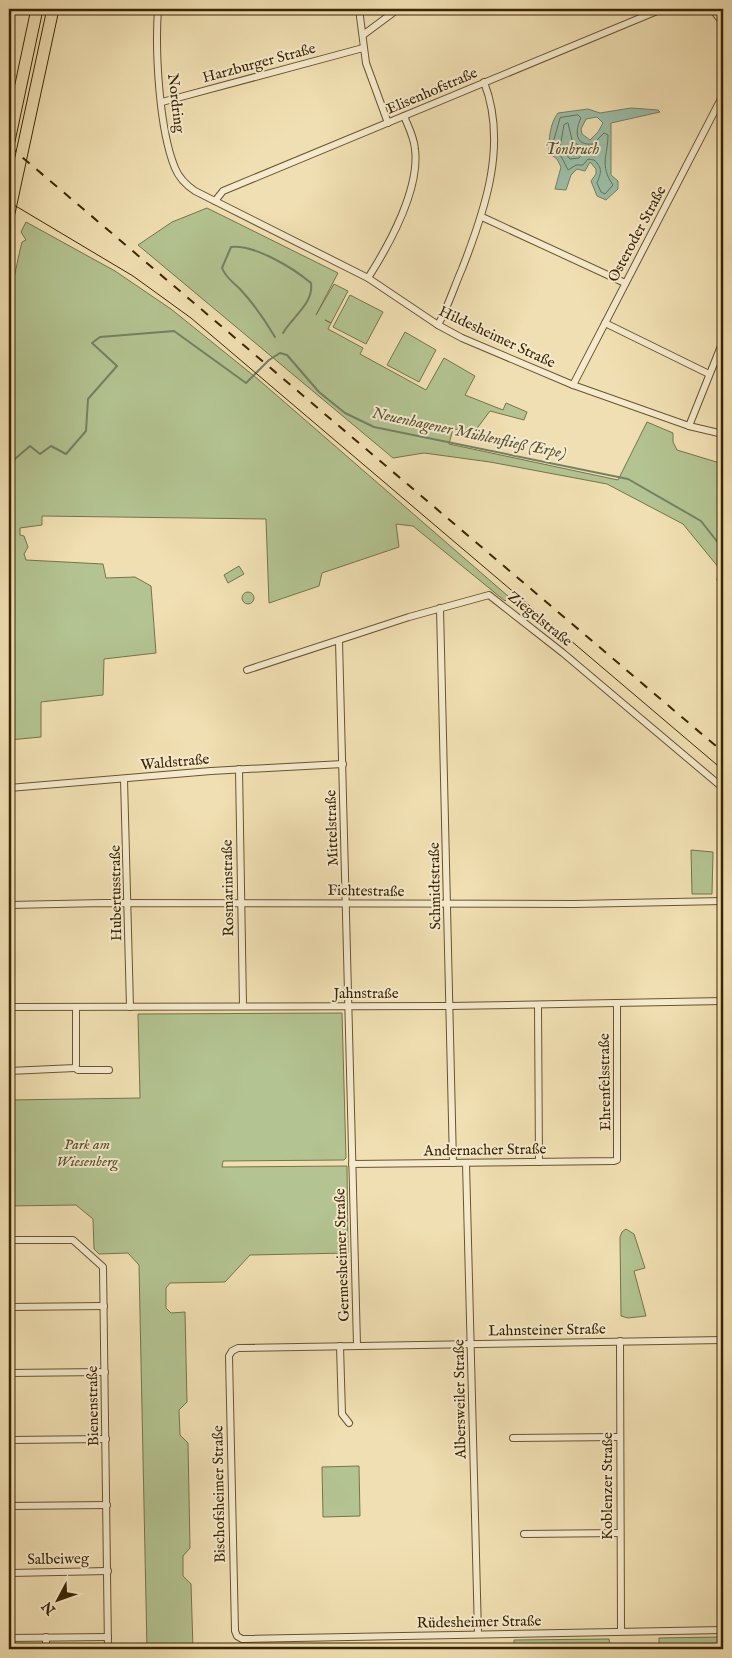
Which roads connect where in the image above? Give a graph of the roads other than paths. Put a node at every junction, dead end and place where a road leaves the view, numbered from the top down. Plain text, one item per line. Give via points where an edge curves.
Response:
1 (37, 9) edge
2 (53, 9) edge
3 (158, 9) edge
4 (358, 9) edge
5 (398, 9) edge
6 (662, 9) edge
7 (712, 9) edge
8 (723, 23) edge
9 (362, 36) junction
10 (363, 48) junction
11 (484, 82) junction
12 (723, 95) edge
13 (162, 102) junction
14 (404, 116) junction
15 (388, 123) junction
16 (9, 141) edge
17 (194, 191) joint
18 (215, 201) junction
19 (9, 213) edge
20 (482, 217) junction
21 (368, 278) junction
22 (625, 283) junction
23 (605, 323) junction
24 (438, 325) junction
25 (723, 340) edge
26 (709, 374) junction
27 (573, 386) junction
28 (690, 426) junction
29 (723, 434) edge
30 (440, 608) junction
31 (339, 641) junction
32 (247, 670) dead end
33 (343, 764) junction
34 (239, 769) junction
35 (124, 779) junction
36 (9, 788) edge
37 (723, 788) edge
38 (723, 901) edge
39 (129, 903) junction
40 (347, 903) junction
41 (242, 904) junction
42 (9, 905) edge
43 (448, 905) junction
44 (723, 1001) edge
45 (617, 1003) junction
46 (348, 1005) junction
47 (538, 1005) junction
48 (243, 1006) junction
49 (450, 1006) junction
50 (9, 1007) edge
51 (130, 1007) junction
52 (76, 1008) junction
53 (74, 1068) junction
54 (108, 1070) dead end
55 (9, 1071) edge
56 (617, 1160) joint
57 (539, 1162) junction
58 (453, 1163) junction
59 (466, 1163) junction
60 (352, 1164) junction
61 (9, 1240) edge
62 (104, 1306) junction
63 (9, 1307) edge
64 (723, 1340) edge
65 (620, 1341) junction
66 (471, 1343) junction
67 (357, 1345) junction
68 (340, 1346) junction
69 (232, 1351) joint
70 (105, 1372) junction
71 (9, 1373) edge
72 (349, 1423) dead end
73 (619, 1437) junction
74 (513, 1438) dead end
75 (106, 1439) junction
76 (9, 1440) edge
77 (106, 1505) junction
78 (9, 1506) edge
79 (524, 1534) dead end
80 (620, 1534) junction
81 (108, 1571) junction
82 (9, 1573) edge
83 (723, 1630) edge
84 (621, 1631) junction
85 (478, 1634) junction
86 (237, 1636) joint
87 (46, 1637) junction
88 (108, 1637) junction
89 (9, 1638) edge
90 (46, 1649) edge
91 (108, 1649) edge

1 - 16 highway
2 - 19 highway
3 - 13 street, Nordring
4 - 9 street
5 - 9 street
6 - 11 street, Elisenhofstraße
7 - 8 street
9 - 10 street
10 - 13 street, Harzburger Straße
10 - 15 street via 370,79
11 - 14 street, Elisenhofstraße
11 - 20 street via 493,133 489,188
12 - 22 street, Osteroder Straße
13 - 17 street, Nordring via 175,168
14 - 15 street, Elisenhofstraße
14 - 21 street via 415,148 415,167 394,231
15 - 18 street, Elisenhofstraße via 223,191
17 - 18 street, Hildesheimer Straße
18 - 21 street, Hildesheimer Straße
20 - 22 street
20 - 24 street
21 - 24 street, Hildesheimer Straße
22 - 23 street, Osteroder Straße
23 - 26 street
23 - 27 street, Osteroder Straße
24 - 27 street, Hildesheimer Straße
25 - 26 street
26 - 28 street
27 - 28 street, Hildesheimer Straße
28 - 29 street, Hildesheimer Straße
30 - 31 street, Ziegelstraße
30 - 37 street, Ziegelstraße via 485,595 494,597
30 - 43 street, Schmidtstraße
31 - 32 street, Ziegelstraße
31 - 33 street, Mittelstraße
33 - 34 street, Waldstraße
33 - 40 street, Mittelstraße
34 - 35 street, Waldstraße
34 - 41 street, Rosmarinstraße
35 - 36 street, Waldstraße
35 - 39 street, Hubertusstraße
38 - 43 street, Fichtestraße
39 - 41 street, Fichtestraße
39 - 42 street, Fichtestraße
39 - 51 street, Hubertusstraße
40 - 41 street, Fichtestraße
40 - 43 street, Fichtestraße
40 - 46 street, Mittelstraße
41 - 48 street, Rosmarinstraße
43 - 49 street, Schmidtstraße
44 - 45 street, Jahnstraße
45 - 47 street, Jahnstraße
45 - 56 street, Ehrenfelsstraße
46 - 48 street, Jahnstraße
46 - 49 street, Jahnstraße
46 - 60 street, Mittelstraße
47 - 49 street, Jahnstraße
47 - 57 street
48 - 51 street, Jahnstraße
49 - 58 street, Schmidtstraße
50 - 52 street, Jahnstraße
51 - 52 street, Jahnstraße
52 - 53 street
53 - 54 street
53 - 55 street
56 - 57 street, Andernacher Straße
57 - 59 street, Andernacher Straße
58 - 59 street, Andernacher Straße
58 - 60 street, Andernacher Straße
59 - 66 street, Albersweiler Straße
60 - 67 street, Germesheimer Straße
61 - 62 street, Bienenstraße via 69,1239 77,1242 103,1267
62 - 63 street
62 - 70 street, Bienenstraße
64 - 65 street, Lahnsteiner Straße
65 - 66 street, Lahnsteiner Straße
65 - 73 street, Koblenzer Straße
66 - 67 street, Lahnsteiner Straße
66 - 85 street, Albersweiler Straße
67 - 68 street, Lahnsteiner Straße
68 - 69 street, Lahnsteiner Straße via 238,1348
68 - 72 street via 342,1414
69 - 86 street, Bischofsheimer Straße via 229,1356 229,1393
70 - 71 street
70 - 75 street, Bienenstraße
73 - 74 street
73 - 80 street, Koblenzer Straße
75 - 76 street
75 - 77 street, Bienenstraße
77 - 78 street
77 - 81 street, Bienenstraße
79 - 80 street
80 - 84 street, Koblenzer Straße
81 - 82 street, Salbeiweg
81 - 88 street, Bienenstraße
83 - 84 street, Rüdesheimer Straße
84 - 85 street, Rüdesheimer Straße
85 - 86 street, Rüdesheimer Straße via 242,1639
87 - 88 street
87 - 89 street
87 - 90 street
88 - 91 street, Bienenstraße

